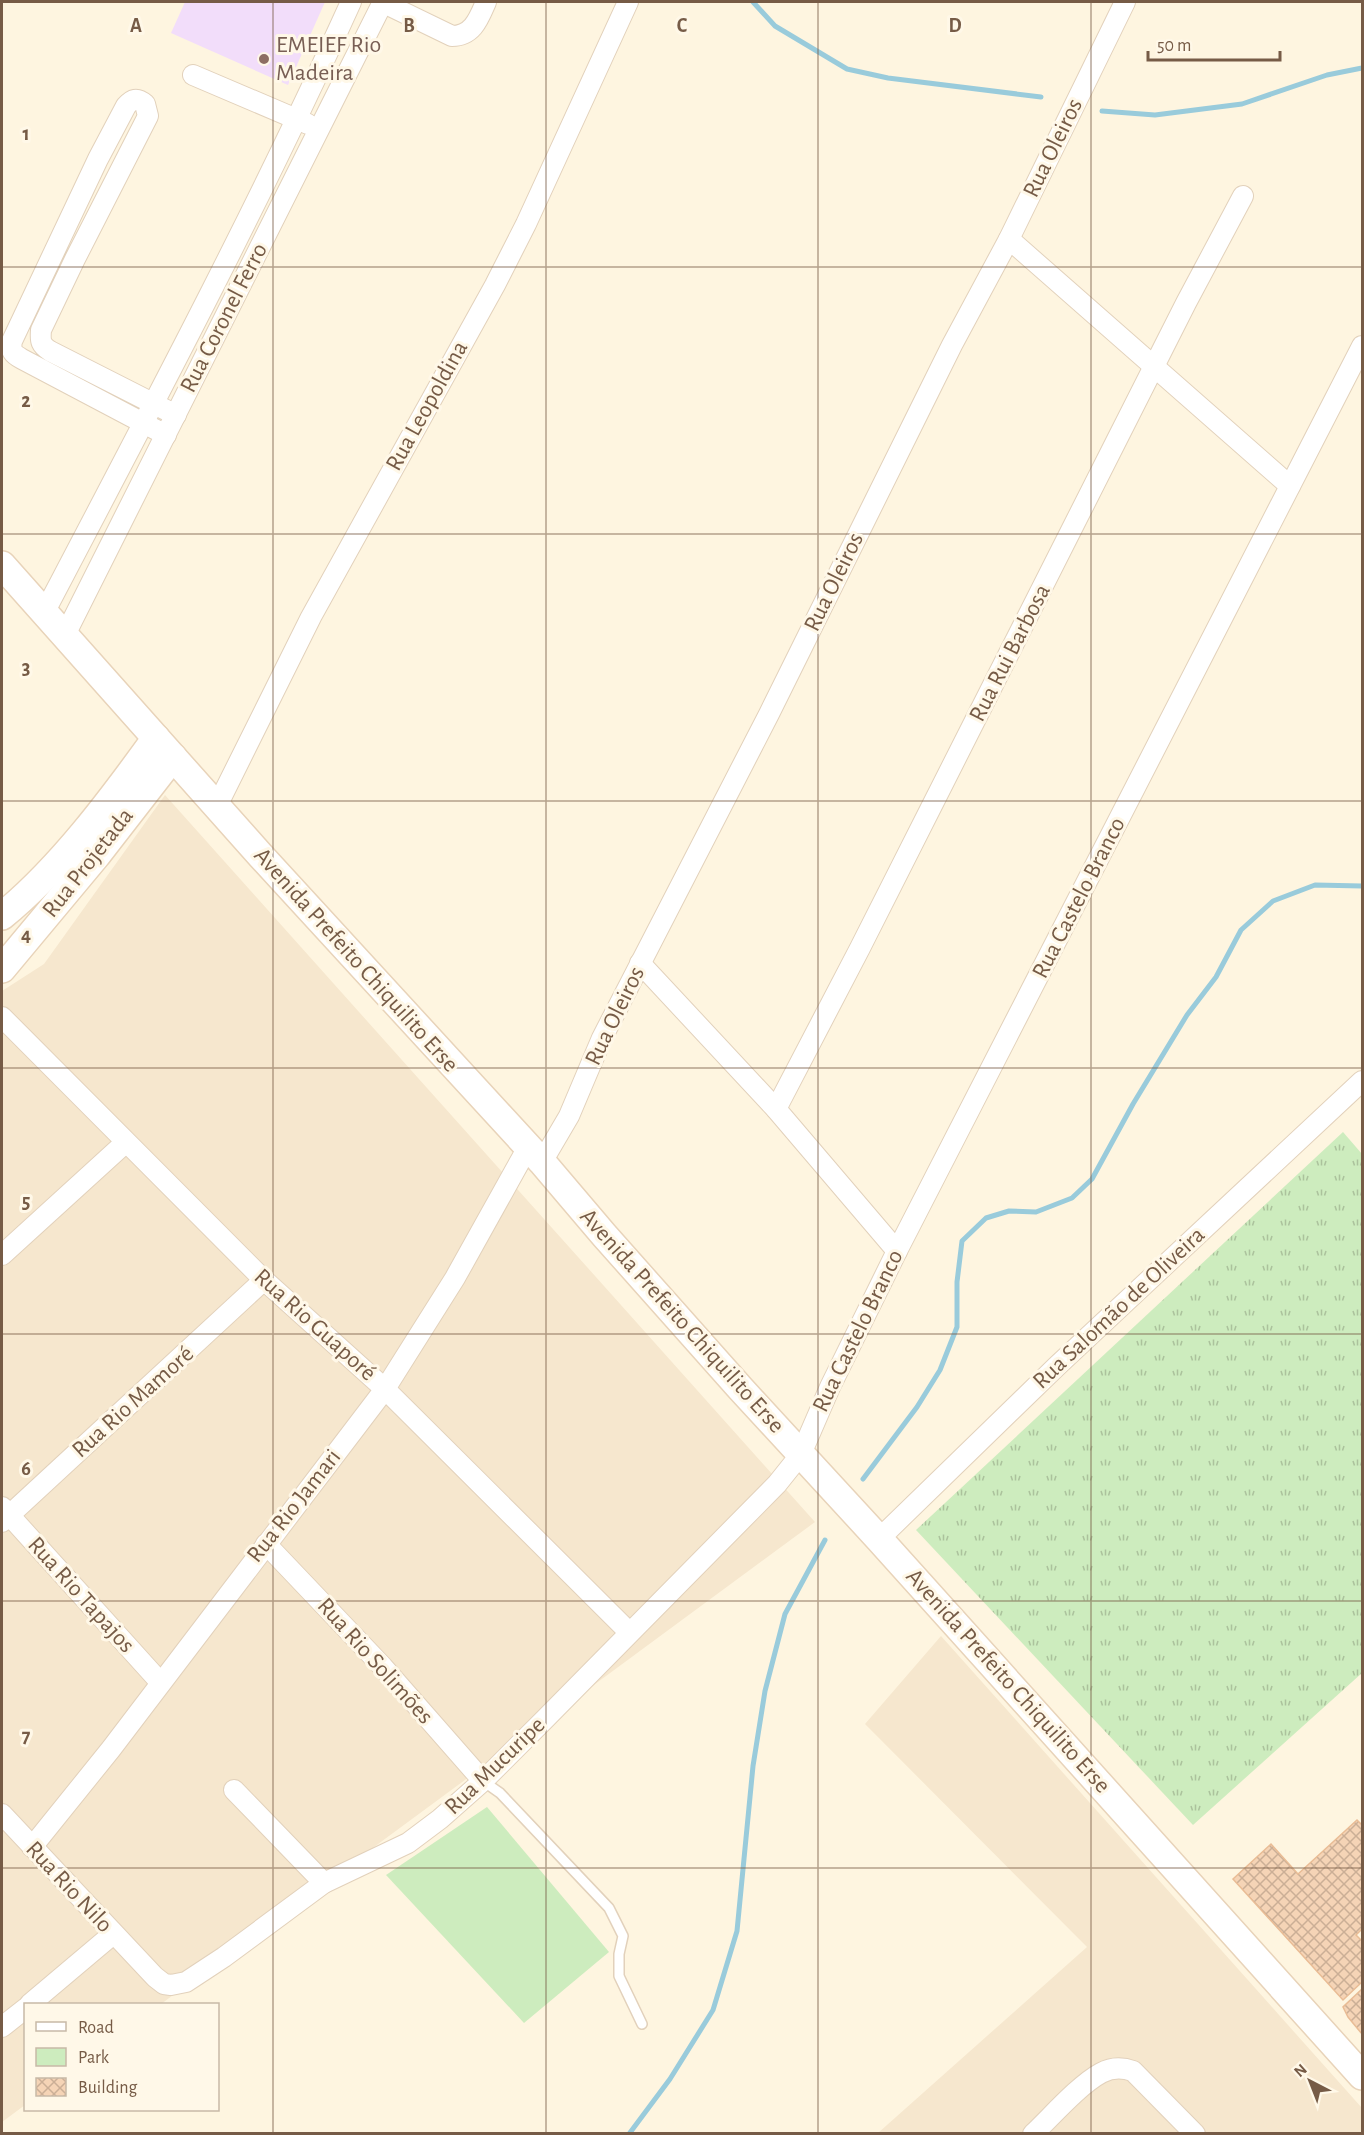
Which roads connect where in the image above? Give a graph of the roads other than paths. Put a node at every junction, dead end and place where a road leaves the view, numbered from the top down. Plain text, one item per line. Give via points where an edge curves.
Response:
1 (351, 2) edge
2 (382, 2) edge
3 (486, 2) edge
4 (628, 2) edge
5 (1125, 2) edge
6 (193, 75) dead end
7 (298, 119) junction
8 (319, 129) junction
9 (1243, 196) dead end
10 (1009, 239) junction
11 (222, 271) junction
12 (243, 280) junction
13 (41, 344) junction
14 (1362, 346) edge
15 (22, 359) junction
16 (1154, 366) junction
17 (1356, 376) edge
18 (155, 404) junction
19 (176, 415) junction
20 (143, 424) junction
21 (166, 435) junction
22 (1290, 486) junction
23 (2, 565) edge
24 (44, 613) junction
25 (65, 634) junction
26 (165, 748) junction
27 (217, 806) junction
28 (2, 916) edge
29 (640, 963) junction
30 (3, 964) edge
31 (2, 1017) edge
32 (1362, 1081) edge
33 (776, 1109) junction
34 (125, 1143) junction
35 (535, 1154) junction
36 (897, 1251) junction
37 (2, 1255) edge
38 (264, 1280) junction
39 (385, 1389) junction
40 (801, 1454) junction
41 (4, 1515) edge
42 (879, 1539) junction
43 (266, 1544) junction
44 (629, 1632) junction
45 (160, 1682) junction
46 (483, 1781) junction
47 (234, 1790) dead end
48 (2, 1814) edge
49 (32, 1846) junction
50 (324, 1883) junction
51 (113, 1934) junction
52 (138, 1958) joint
53 (31, 2003) edge
54 (24, 2010) edge
55 (642, 2024) dead end
56 (2, 2027) edge
57 (1362, 2076) edge
58 (1033, 2133) edge
59 (1195, 2133) edge

1 - 7 street, Rua Coronel Ferro
2 - 3 street via 452,36 461,36 471,30
2 - 8 street, Rua Coronel Ferro
4 - 27 street, Rua Leopoldina via 495,285 311,617
5 - 10 street, Rua Oleiros
6 - 7 street
7 - 8 street
7 - 11 street, Rua Coronel Ferro
8 - 12 street, Rua Coronel Ferro
9 - 16 street, Rua Rui Barbosa
10 - 16 street
10 - 29 street, Rua Oleiros
11 - 12 street
11 - 18 street, Rua Coronel Ferro
12 - 19 street, Rua Coronel Ferro
13 - 15 street
13 - 15 street via 41,330 148,116 142,101 132,100 119,120 12,341 14,354
13 - 18 street
14 - 17 street, Rua Castelo Branco
15 - 20 street
16 - 22 street
16 - 33 street, Rua Rui Barbosa
17 - 22 street, Rua Castelo Branco
18 - 19 street
18 - 20 street, Rua Coronel Ferro
19 - 21 street, Rua Coronel Ferro
20 - 21 street
20 - 24 street, Rua Coronel Ferro
21 - 25 street, Rua Coronel Ferro
22 - 36 street, Rua Castelo Branco
23 - 24 street, Avenida Prefeito Chiquilito Erse
24 - 25 street, Avenida Prefeito Chiquilito Erse
25 - 26 street, Avenida Prefeito Chiquilito Erse
26 - 27 street, Avenida Prefeito Chiquilito Erse
26 - 28 street, Rua Projetada via 124,782 70,848
26 - 30 street, Rua Projetada
27 - 35 street, Avenida Prefeito Chiquilito Erse
29 - 33 street
29 - 35 street, Rua Oleiros via 569,1116
31 - 34 street, Rua Rio Guaporé
32 - 42 street, Rua Salomão de Oliveira
33 - 36 street
34 - 37 street
34 - 38 street, Rua Rio Guaporé
35 - 39 street, Rua Rio Jamari
35 - 40 street, Avenida Prefeito Chiquilito Erse
36 - 40 street, Rua Castelo Branco
38 - 39 street, Rua Rio Guaporé
38 - 41 street, Rua Rio Mamoré
39 - 43 street, Rua Rio Jamari
39 - 44 street, Rua Rio Guaporé
40 - 42 street, Avenida Prefeito Chiquilito Erse
40 - 44 street, Rua Mucuripe via 761,1501
41 - 45 street, Rua Rio Tapajos
42 - 57 street, Avenida Prefeito Chiquilito Erse
43 - 45 street, Rua Rio Jamari
43 - 46 street, Rua Rio Solimões via 383,1667
44 - 46 street, Rua Mucuripe
45 - 49 street, Rua Rio Jamari
46 - 50 street, Rua Mucuripe via 408,1843
46 - 55 lane via 500,1793 609,1908 623,1936 619,1976
47 - 50 street
48 - 49 street, Rua Rio Nilo
49 - 51 street, Rua Rio Nilo
50 - 52 street, Rua Mucuripe via 179,1985 164,1984
51 - 52 street, Rua Rio Nilo
51 - 53 street
54 - 56 street
58 - 59 street via 1101,2073 1124,2067 1133,2071

